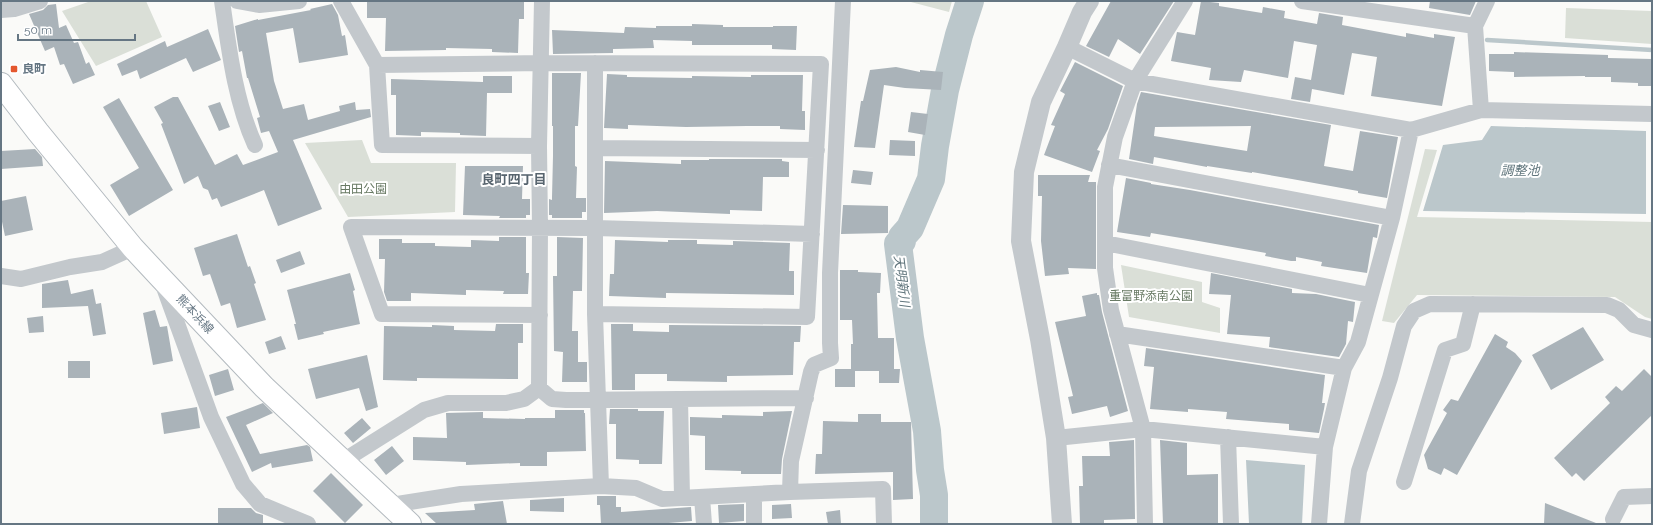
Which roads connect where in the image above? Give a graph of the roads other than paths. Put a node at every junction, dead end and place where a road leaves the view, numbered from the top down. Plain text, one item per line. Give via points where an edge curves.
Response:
1 (40, 1) edge
2 (222, 1) edge
3 (237, 1) edge
4 (299, 1) edge
5 (341, 1) edge
6 (542, 1) edge
7 (843, 1) edge
8 (1089, 1) edge
9 (1185, 1) edge
10 (1302, 1) edge
11 (1486, 1) edge
12 (1, 10) edge
13 (1475, 26) junction
14 (1067, 47) junction
15 (541, 63) junction
16 (595, 63) junction
17 (377, 65) junction
18 (1135, 82) junction
19 (1, 84) edge
20 (1481, 110) junction
21 (1652, 114) edge
22 (1410, 130) junction
23 (256, 145) dead end
24 (539, 146) junction
25 (595, 148) junction
26 (816, 150) junction
27 (1109, 165) junction
28 (1392, 218) junction
29 (540, 228) junction
30 (595, 228) junction
31 (812, 234) junction
32 (1105, 243) junction
33 (133, 248) junction
34 (1, 276) edge
35 (160, 277) junction
36 (1370, 295) junction
37 (1473, 304) junction
38 (595, 314) junction
39 (540, 315) junction
40 (1652, 330) edge
41 (1117, 334) junction
42 (1344, 368) junction
43 (539, 388) junction
44 (806, 398) junction
45 (599, 399) junction
46 (680, 399) junction
47 (1143, 429) junction
48 (1228, 437) junction
49 (1056, 438) junction
50 (1325, 446) junction
51 (343, 461) junction
52 (1404, 482) dead end
53 (601, 486) junction
54 (790, 492) junction
55 (754, 494) junction
56 (1652, 496) edge
57 (702, 497) junction
58 (682, 498) junction
59 (391, 505) junction
60 (1613, 519) dead end
61 (308, 524) edge
62 (410, 524) edge
63 (704, 524) edge
64 (754, 524) edge
65 (884, 524) edge
66 (1062, 524) edge
67 (1145, 524) edge
68 (1231, 524) edge
69 (1319, 524) edge
70 (1352, 524) edge

1 - 12 street
2 - 23 street via 230,56 247,126
3 - 4 street via 259,5
5 - 17 street
6 - 15 street
7 - 44 street via 830,272 831,358 814,365
8 - 14 street
9 - 18 street
10 - 13 street
11 - 13 street
13 - 20 street
14 - 18 street
14 - 49 street via 1041,102 1024,172 1021,241
15 - 16 street
15 - 17 street
15 - 24 street
16 - 25 street
16 - 26 street via 821,64
17 - 24 street via 382,144
18 - 22 street
18 - 27 street via 1115,136
19 - 33 main road, 熊本浜線
20 - 21 street
20 - 22 street
22 - 28 street
24 - 29 street
25 - 26 street
25 - 30 street
26 - 31 street
27 - 28 street
27 - 32 street via 1105,188
28 - 36 street
29 - 30 street
29 - 39 street
29 - 39 street via 351,227 382,314
30 - 31 street
30 - 38 street
31 - 38 street via 807,317
32 - 36 street
32 - 41 street via 1105,268
33 - 34 street via 102,262 21,279
33 - 35 main road, 熊本浜線
35 - 51 main road, 熊本浜線 via 264,387
35 - 61 street via 211,417 243,484 260,504
36 - 42 street via 1358,342
37 - 40 street via 1607,305 1619,310 1634,325
37 - 52 street via 1463,344 1445,350
37 - 70 street via 1430,304 1414,311 1404,326 1390,378 1359,471
38 - 45 street
39 - 43 street
41 - 42 street
41 - 47 street
42 - 50 street
43 - 45 street via 552,399
43 - 51 street via 524,399 506,403 448,403 424,410
44 - 46 street
44 - 54 street via 791,461
45 - 46 street
45 - 53 street
46 - 58 street
47 - 48 street
47 - 49 street
47 - 67 street
48 - 50 street
48 - 68 street
49 - 66 street
50 - 69 street
51 - 59 main road, 熊本浜線
53 - 58 street via 636,488 662,498
53 - 59 street via 461,494
54 - 55 street
54 - 65 street via 883,489
55 - 57 street
55 - 64 street
56 - 60 street via 1624,497
57 - 58 street
57 - 63 street
59 - 62 main road, 熊本浜線

